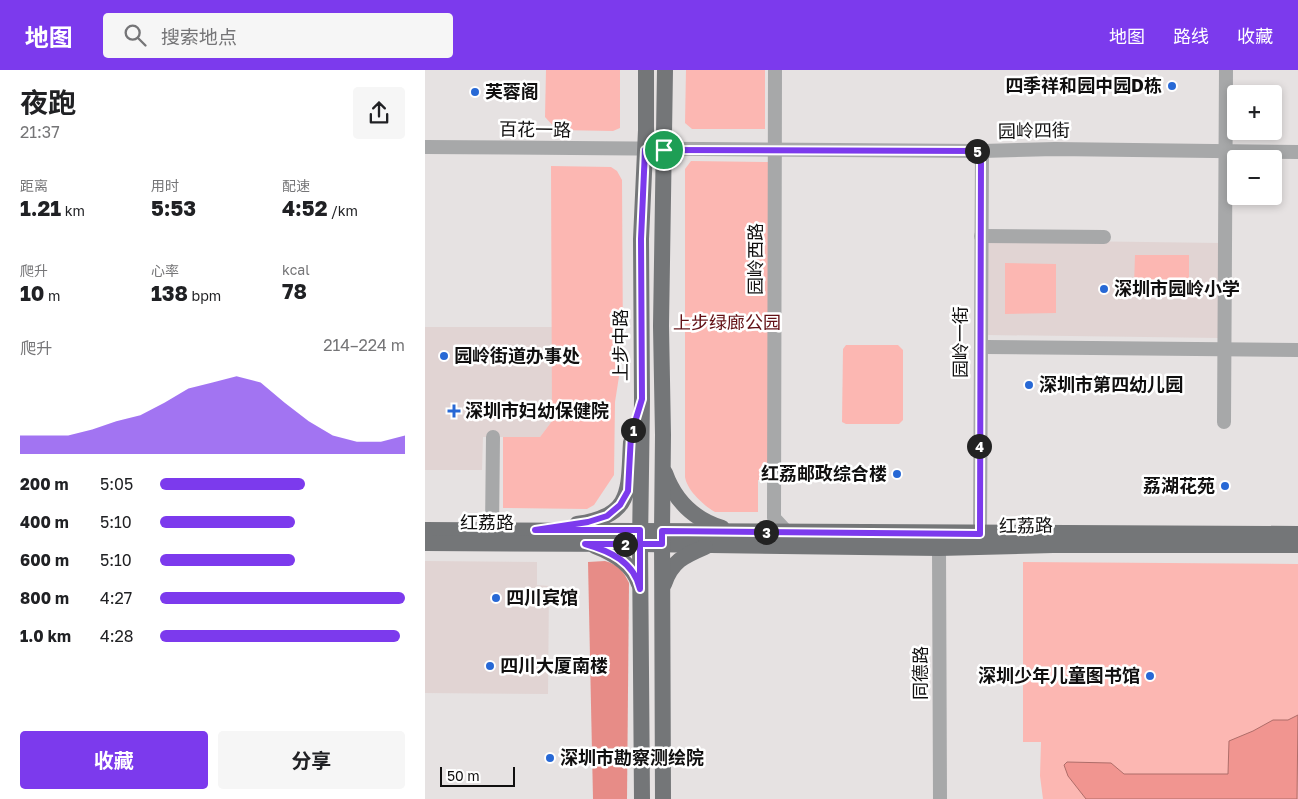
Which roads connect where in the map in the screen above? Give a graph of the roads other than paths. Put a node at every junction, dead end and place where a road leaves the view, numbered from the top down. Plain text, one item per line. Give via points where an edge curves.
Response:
1 (647, 70) edge
2 (665, 70) edge
3 (775, 70) edge
4 (1226, 70) edge
5 (425, 147) edge
6 (775, 149) junction
7 (645, 150) junction
8 (664, 150) junction
9 (981, 151) junction
10 (1226, 151) junction
11 (1298, 152) edge
12 (981, 236) junction
13 (1104, 237) dead end
14 (986, 347) dead end
15 (1224, 349) junction
16 (1298, 350) edge
17 (642, 399) junction
18 (1224, 422) dead end
19 (493, 437) dead end
20 (663, 461) junction
21 (425, 530) edge
22 (492, 530) junction
23 (535, 530) junction
24 (738, 532) junction
25 (787, 532) junction
26 (980, 534) junction
27 (1298, 534) edge
28 (640, 537) junction
29 (662, 538) junction
30 (425, 543) edge
31 (585, 544) junction
32 (727, 544) junction
33 (1298, 545) edge
34 (939, 548) junction
35 (640, 589) junction
36 (662, 589) junction
37 (642, 799) edge
38 (663, 799) edge
39 (940, 799) edge

1 - 7 main road, 上步中路
2 - 8 main road
3 - 6 street, 园岭西路
4 - 10 street
5 - 7 street, 百花一路
6 - 8 street, 园岭四街
6 - 9 street, 园岭四街
6 - 25 street, 园岭西路 via 775,518
7 - 8 street, 百花一路
7 - 17 main road, 上步中路 via 641,239
8 - 20 main road
9 - 10 street, 园岭四街
9 - 12 street, 园岭一街
10 - 11 street, 园岭四街
10 - 15 street
12 - 13 street
12 - 26 street, 园岭一街
14 - 15 street
15 - 16 street
15 - 18 street
17 - 23 main road via 631,435 628,491 620,505 607,516 588,522
17 - 28 main road, 上步中路
19 - 22 street
20 - 24 main road via 672,489 688,511 707,523
20 - 29 main road
21 - 22 main road, 红荔路
22 - 23 main road, 红荔路
23 - 28 main road, 红荔路
24 - 25 main road, 红荔路
24 - 29 main road, 红荔路
25 - 26 main road, 红荔路
26 - 27 main road, 红荔路
28 - 29 main road, 红荔路
28 - 31 main road, 红荔路
28 - 35 main road, 上步中路
29 - 32 main road, 红荔路
29 - 36 main road
30 - 31 main road, 红荔路
31 - 35 main road via 606,550 623,561 635,574
32 - 34 main road, 红荔路
32 - 36 main road via 705,546 690,552 668,572
33 - 34 main road, 红荔路
34 - 39 street, 同德路
35 - 37 main road, 上步中路
36 - 38 main road

